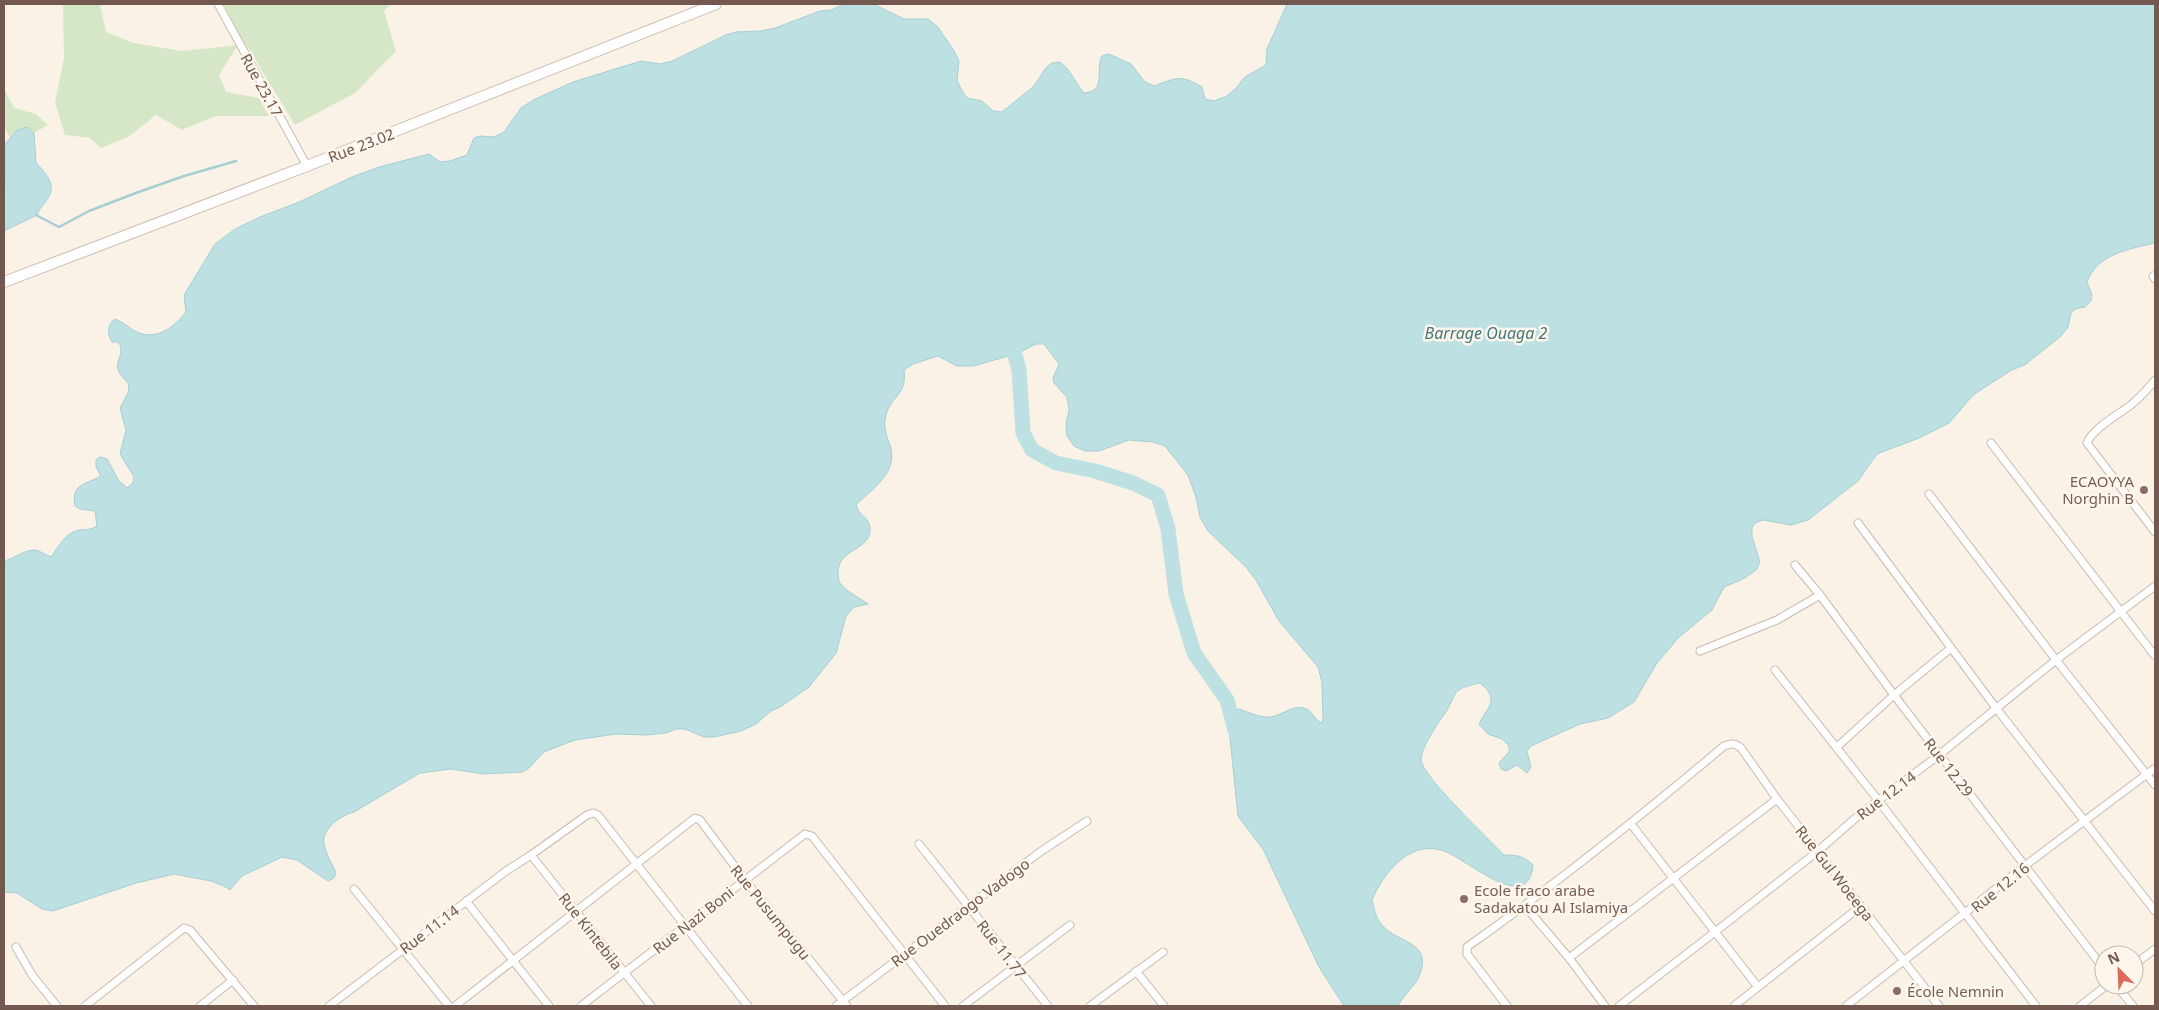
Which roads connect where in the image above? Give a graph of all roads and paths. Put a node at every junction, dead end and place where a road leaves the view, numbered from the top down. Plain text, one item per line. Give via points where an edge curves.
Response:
1 (218, 4) edge
2 (716, 4) edge
3 (307, 166) junction
4 (4, 282) edge
5 (2155, 380) edge
6 (1991, 443) dead end
7 (1929, 494) dead end
8 (1858, 523) dead end
9 (2155, 532) edge
10 (1796, 565) dead end
11 (2155, 586) edge
12 (1820, 595) junction
13 (2121, 612) junction
14 (1951, 648) junction
15 (1700, 651) dead end
16 (2155, 656) edge
17 (2056, 660) junction
18 (1775, 670) dead end
19 (1894, 695) junction
20 (1996, 708) junction
21 (1836, 747) junction
22 (1939, 754) junction
23 (2155, 768) edge
24 (2147, 775) junction
25 (2155, 786) edge
26 (1777, 799) junction
27 (1878, 800) junction
28 (1087, 821) dead end
29 (2085, 822) junction
30 (1631, 824) junction
31 (919, 844) dead end
32 (1818, 851) junction
33 (531, 855) junction
34 (636, 864) junction
35 (2026, 866) junction
36 (1674, 878) junction
37 (745, 880) junction
38 (354, 888) dead end
39 (466, 901) junction
40 (968, 906) junction
41 (1525, 906) junction
42 (1861, 906) junction
43 (577, 912) junction
44 (2155, 912) edge
45 (1966, 914) junction
46 (685, 926) junction
47 (1070, 926) dead end
48 (1715, 932) junction
49 (16, 947) dead end
50 (402, 949) junction
51 (2155, 949) edge
52 (1163, 952) dead end
53 (905, 954) junction
54 (2094, 956) edge
55 (2144, 957) edge
56 (1569, 958) junction
57 (513, 960) junction
58 (1903, 962) junction
59 (1015, 966) junction
60 (1136, 971) junction
61 (624, 973) junction
62 (233, 980) junction
63 (1758, 987) junction
64 (2094, 995) edge
65 (2124, 995) edge
66 (845, 1004) edge
67 (58, 1006) edge
68 (85, 1006) edge
69 (200, 1006) edge
70 (254, 1006) edge
71 (329, 1006) edge
72 (449, 1006) edge
73 (455, 1006) edge
74 (549, 1006) edge
75 (581, 1006) edge
76 (651, 1006) edge
77 (748, 1006) edge
78 (836, 1006) edge
79 (945, 1006) edge
80 (963, 1006) edge
81 (1048, 1006) edge
82 (1090, 1006) edge
83 (1164, 1006) edge
84 (1507, 1006) edge
85 (1605, 1006) edge
86 (1619, 1006) edge
87 (1734, 1006) edge
88 (1846, 1006) edge
89 (1939, 1006) edge
90 (2036, 1006) edge
91 (2080, 1006) edge
92 (2133, 1006) edge

1 - 3 street, Rue 23.17
2 - 3 street, Rue 23.02
3 - 4 street, Rue 23.02
5 - 9 street via 2145,393 2087,443
6 - 13 street
7 - 17 street
8 - 14 street
10 - 12 street, Rue 12.29
11 - 13 street, Rue 12.14
12 - 15 street via 1777,620
12 - 19 street, Rue 12.29
13 - 16 street
13 - 17 street, Rue 12.14
14 - 19 street
14 - 20 street
17 - 20 street, Rue 12.14
17 - 24 street
18 - 21 street
19 - 21 street
19 - 22 street, Rue 12.29
20 - 22 street, Rue 12.14
20 - 29 street
21 - 27 street
22 - 27 street, Rue 12.14
22 - 35 street, Rue 12.29
23 - 24 street, Rue 12.16
24 - 25 street
24 - 29 street, Rue 12.16
26 - 30 street, Rue Gul Woeega via 1742,748 1731,744 1724,746
26 - 32 street, Rue Gul Woeega
26 - 36 street
27 - 32 street, Rue 12.14
27 - 45 street
28 - 40 street, Rue Ouedraogo Vadogo
29 - 35 street, Rue 12.16
29 - 44 street
30 - 36 street
30 - 41 street
31 - 40 street, Rue 11.77
32 - 42 street, Rue Gul Woeega
32 - 48 street, Rue 12.14
33 - 34 street, Rue 11.14 via 592,813 598,815
33 - 39 street, Rue 11.14
33 - 43 street, Rue Kintebila
34 - 37 street, Rue Pusumpugu via 695,818 700,820
34 - 43 street
34 - 46 street
35 - 45 street, Rue 12.16
35 - 54 street, Rue 12.29
36 - 48 street
36 - 56 street
37 - 46 street, Rue Nazi Boni
37 - 53 street, Rue Nazi Boni via 805,834 812,836
37 - 66 street, Rue Pusumpugu
38 - 50 street
39 - 50 street, Rue 11.14
39 - 57 street
40 - 53 street, Rue Ouedraogo Vadogo
40 - 59 street, Rue 11.77
41 - 56 street
41 - 84 street via 1465,949
42 - 58 street, Rue Gul Woeega
42 - 63 street
43 - 57 street
43 - 61 street, Rue Kintebila
45 - 58 street, Rue 12.16
45 - 90 street
46 - 61 street, Rue Nazi Boni
46 - 77 street
47 - 59 street
48 - 63 street
48 - 86 street, Rue 12.14
49 - 67 street via 32,975
50 - 71 street, Rue 11.14
50 - 72 street
51 - 55 street
52 - 60 street
53 - 66 street, Rue Ouedraogo Vadogo
53 - 79 street
56 - 85 street
57 - 73 street
57 - 74 street
58 - 88 street, Rue 12.16
58 - 89 street, Rue Gul Woeega
59 - 80 street
59 - 81 street, Rue 11.77
60 - 82 street
60 - 83 street
61 - 75 street, Rue Nazi Boni
61 - 76 street, Rue Kintebila
62 - 68 street via 190,930 184,928
62 - 69 street
62 - 70 street
63 - 87 street
64 - 91 street
65 - 92 street
66 - 78 street, Rue Ouedraogo Vadogo

